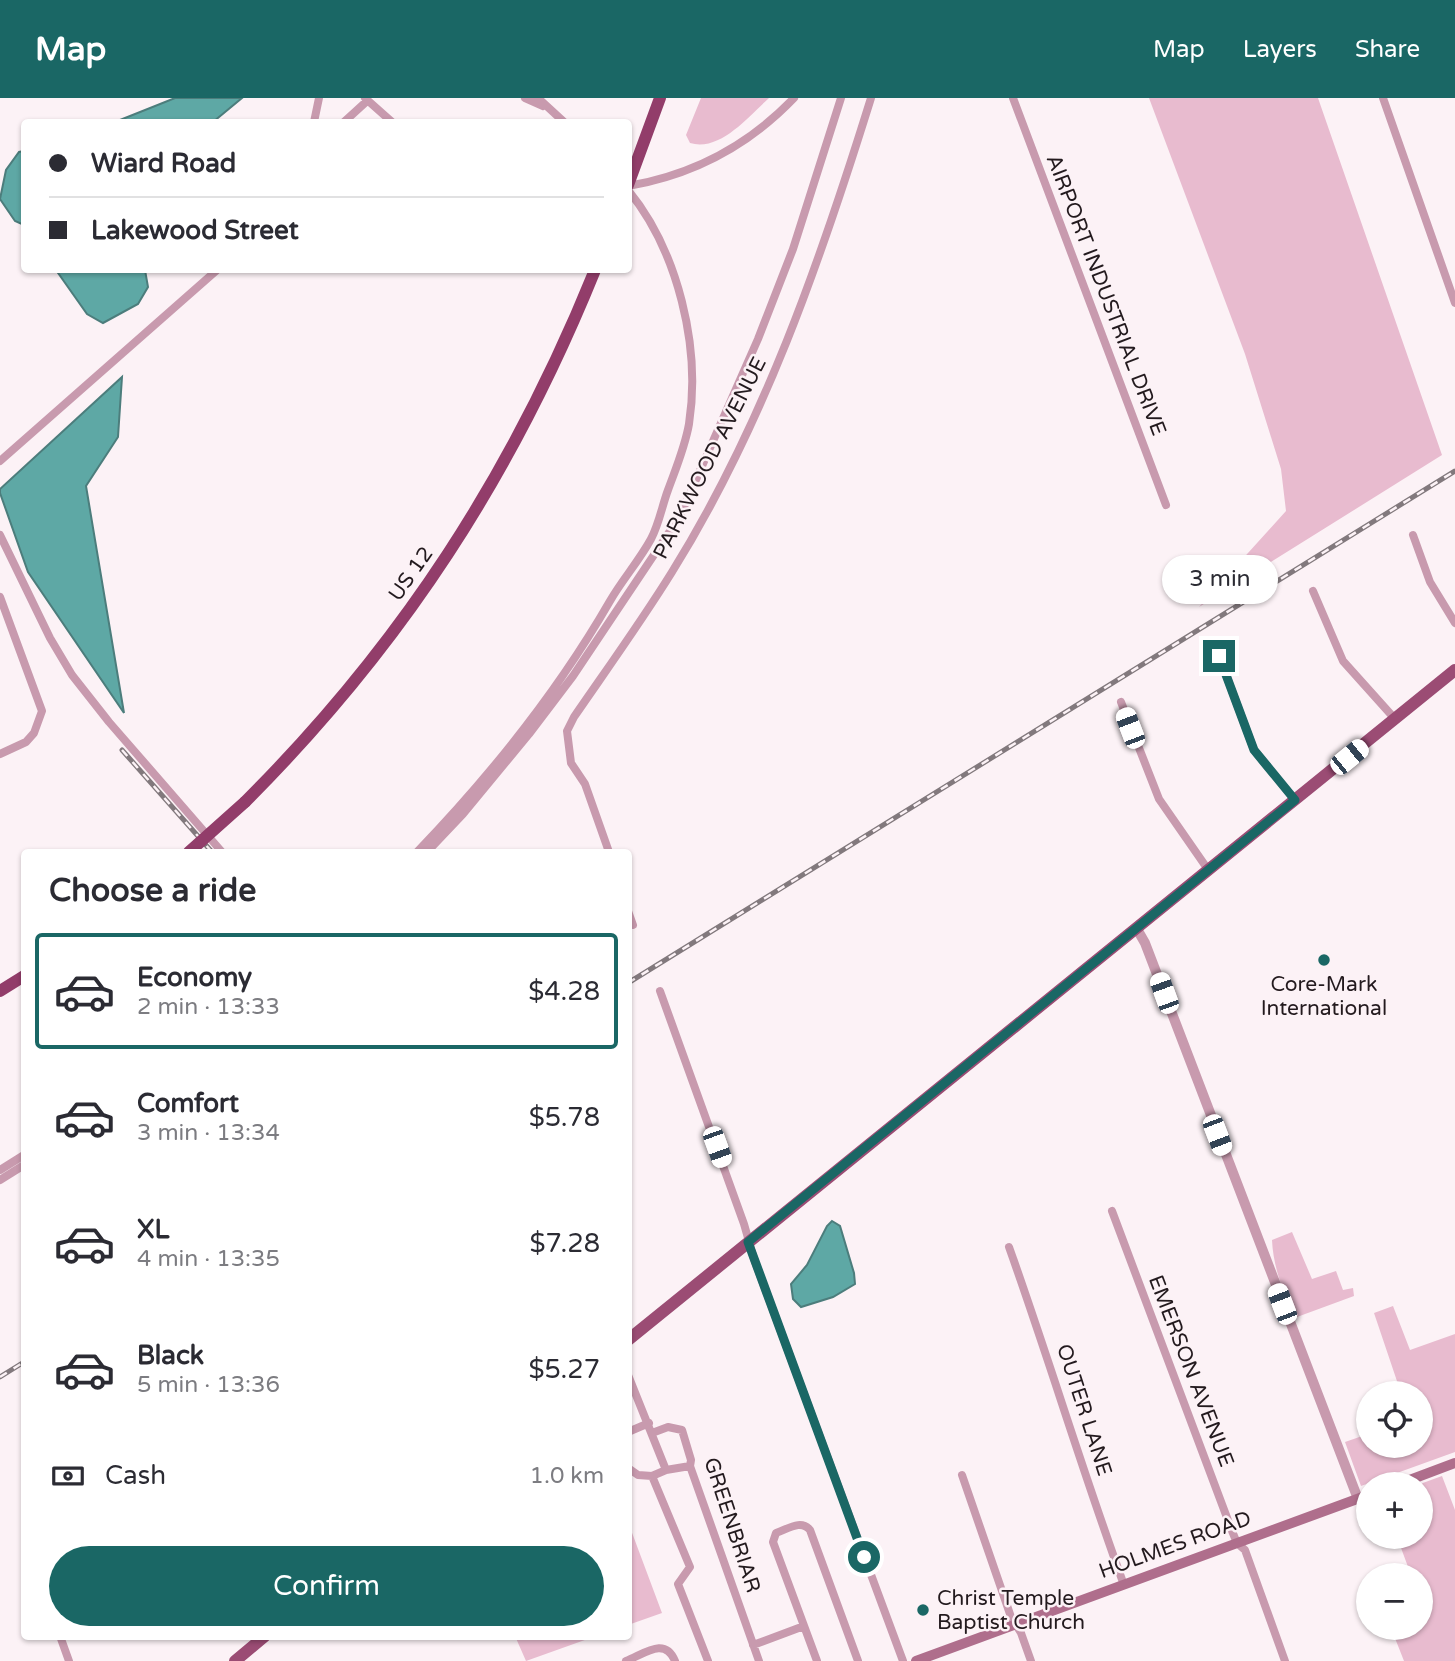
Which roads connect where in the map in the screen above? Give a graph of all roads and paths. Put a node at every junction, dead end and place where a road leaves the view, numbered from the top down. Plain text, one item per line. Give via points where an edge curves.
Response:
1 (319, 98) edge
2 (525, 98) edge
3 (538, 98) edge
4 (660, 98) edge
5 (794, 98) edge
6 (841, 98) edge
7 (871, 98) edge
8 (1013, 98) edge
9 (1383, 98) edge
10 (366, 100) edge
11 (549, 109) junction
12 (314, 119) edge
13 (347, 119) edge
14 (388, 119) edge
15 (561, 119) edge
16 (632, 176) edge
17 (632, 186) edge
18 (632, 193) edge
19 (214, 273) edge
20 (594, 273) edge
21 (1455, 303) edge
22 (0, 461) edge
23 (1166, 505) dead end
24 (0, 535) edge
25 (1413, 535) dead end
26 (1313, 591) dead end
27 (0, 597) edge
28 (1455, 623) edge
29 (1219, 656) dead end
30 (1455, 670) edge
31 (1121, 702) dead end
32 (1395, 719) junction
33 (0, 754) edge
34 (1295, 800) junction
35 (192, 849) edge
36 (219, 849) edge
37 (420, 849) edge
38 (430, 849) edge
39 (608, 849) edge
40 (1209, 870) junction
41 (1137, 929) junction
42 (21, 978) edge
43 (0, 991) edge
44 (660, 991) dead end
45 (21, 1157) edge
46 (21, 1167) edge
47 (0, 1170) edge
48 (0, 1180) edge
49 (1112, 1211) dead end
50 (748, 1242) junction
51 (1009, 1247) dead end
52 (632, 1336) edge
53 (632, 1384) edge
54 (649, 1423) junction
55 (632, 1430) edge
56 (652, 1433) junction
57 (1455, 1464) edge
58 (691, 1466) junction
59 (666, 1470) junction
60 (632, 1471) edge
61 (1433, 1472) edge
62 (962, 1475) dead end
63 (652, 1476) junction
64 (1356, 1479) edge
65 (1356, 1500) edge
66 (1237, 1543) junction
67 (1124, 1585) junction
68 (1014, 1625) junction
69 (804, 1626) junction
70 (61, 1640) edge
71 (260, 1640) edge
72 (754, 1644) junction
73 (69, 1661) edge
74 (235, 1661) edge
75 (626, 1661) edge
76 (676, 1661) edge
77 (708, 1661) edge
78 (760, 1661) edge
79 (817, 1661) edge
80 (858, 1661) edge
81 (903, 1661) edge
82 (916, 1661) edge
83 (1031, 1661) edge
84 (1285, 1661) edge

1 - 12 street
2 - 11 street
3 - 11 street
4 - 16 highway
5 - 17 street via 732,149 688,170
6 - 38 street via 788,262 680,516 573,676
7 - 39 street, PARKWOOD AVENUE via 820,256 751,424 673,572 567,731 571,763 585,784
8 - 23 street, AIRPORT INDUSTRIAL DRIVE
9 - 21 street
10 - 13 street
10 - 14 street
11 - 15 street
18 - 37 street via 660,240 689,336 689,424 681,457 651,538 592,635 497,763
19 - 22 street
20 - 35 highway, US 12 / US 12, bridge via 534,407 464,531 389,639 288,758
24 - 36 street via 72,675
25 - 28 street via 1430,582
26 - 32 street via 1343,661
27 - 33 street via 41,711 26,743
29 - 34 street via 1254,750
30 - 32 main road
31 - 40 street via 1159,799
32 - 34 main road
34 - 40 main road
40 - 41 main road
41 - 50 main road
41 - 64 street
42 - 43 highway
44 - 50 street
45 - 47 street
46 - 48 street
49 - 66 street, EMERSON AVENUE
50 - 52 main road
50 - 81 street
51 - 67 street, OUTER LANE
53 - 54 street
54 - 55 street
54 - 56 street
56 - 58 street, GREENBRIAR via 668,1427 682,1430
56 - 59 street
57 - 61 main road
58 - 59 street
58 - 72 street, GREENBRIAR
59 - 63 street
60 - 63 street
62 - 68 street
63 - 77 street via 690,1567 678,1584
65 - 66 main road, HOLMES ROAD
66 - 67 main road, HOLMES ROAD
66 - 84 street, EMERSON AVENUE via 1245,1550
67 - 68 main road, HOLMES ROAD
68 - 82 main road, HOLMES ROAD
68 - 83 street
69 - 72 street
69 - 79 street
69 - 80 street via 773,1542 776,1533 800,1524 810,1530
70 - 73 street
71 - 74 main road
72 - 78 street, GREENBRIAR
75 - 76 street via 659,1647 666,1647

